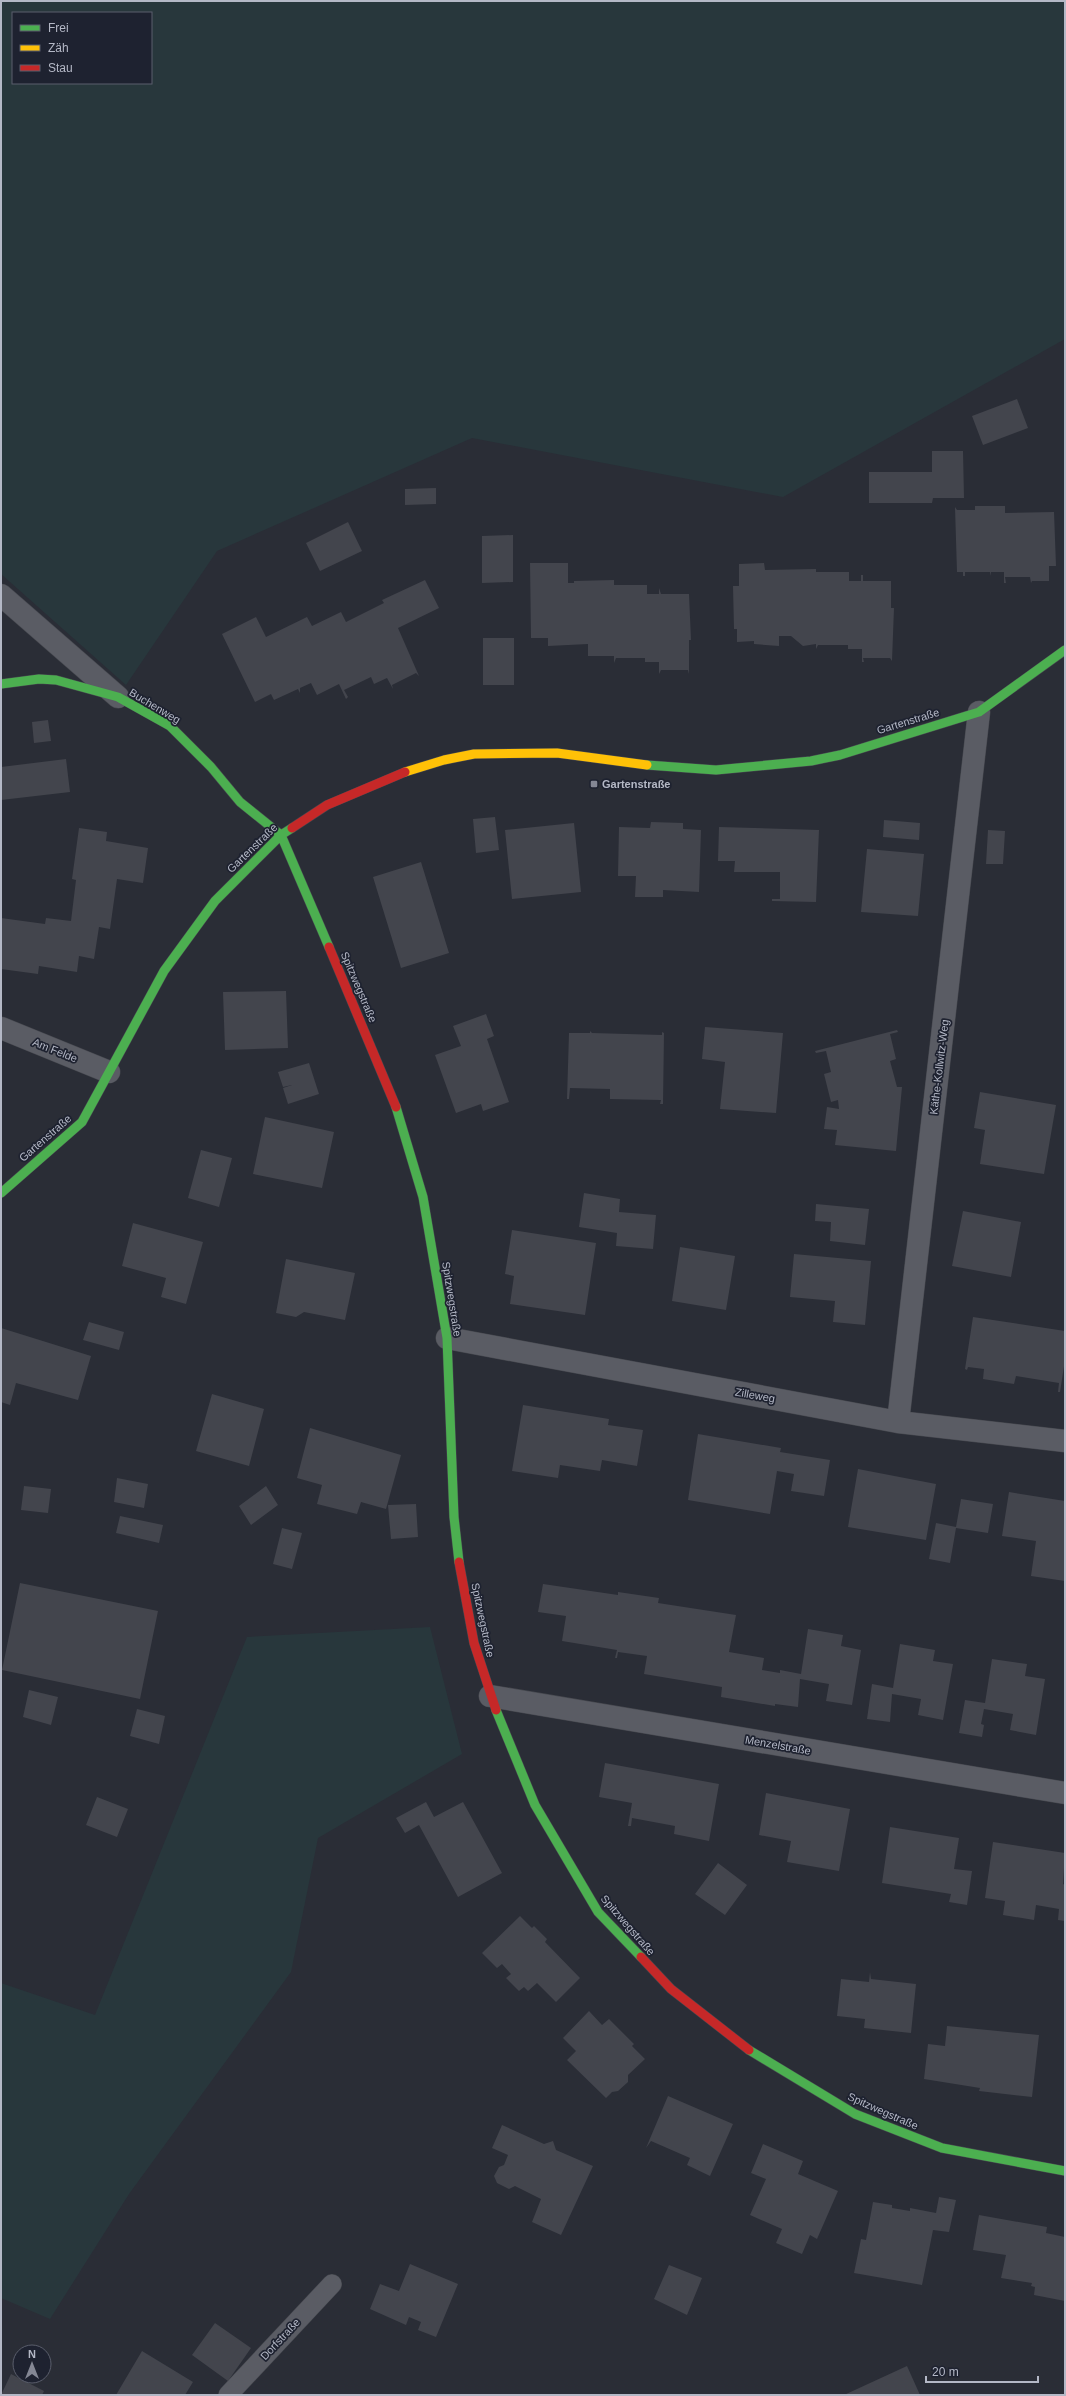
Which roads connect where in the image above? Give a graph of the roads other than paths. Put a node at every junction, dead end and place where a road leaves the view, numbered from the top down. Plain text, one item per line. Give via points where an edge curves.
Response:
1 (1, 595) edge
2 (1065, 650) edge
3 (1, 684) edge
4 (118, 697) junction
5 (979, 712) junction
6 (280, 835) junction
7 (1, 1028) edge
8 (109, 1072) junction
9 (1, 1192) edge
10 (447, 1338) junction
11 (898, 1422) junction
12 (1065, 1441) edge
13 (490, 1696) junction
14 (1065, 1793) edge
15 (1065, 2171) edge
16 (332, 2284) dead end
17 (228, 2395) edge

1 - 4 street
2 - 5 street, Gartenstraße
3 - 4 street, Buchenweg via 39,679 56,680
4 - 6 street, Buchenweg via 170,726 211,767 240,802
5 - 6 street, Gartenstraße via 840,755 811,761 734,769 653,766 557,753 462,756 422,766 376,782 327,805
5 - 11 street, Käthe-Kollwitz-Weg
6 - 8 street, Gartenstraße via 194,926 164,971
6 - 10 street, Spitzwegstraße via 392,1096 410,1149 423,1197
7 - 8 street, Am Felde
8 - 9 street, Gartenstraße via 82,1122
10 - 11 street, Zilleweg
10 - 13 street, Spitzwegstraße via 454,1517 460,1567 474,1643
11 - 12 street, Zilleweg
13 - 14 street, Menzelstraße
13 - 15 street, Spitzwegstraße via 535,1805 598,1912 671,1989 750,2052 854,2114 942,2148
16 - 17 lane, Dorfstraße

